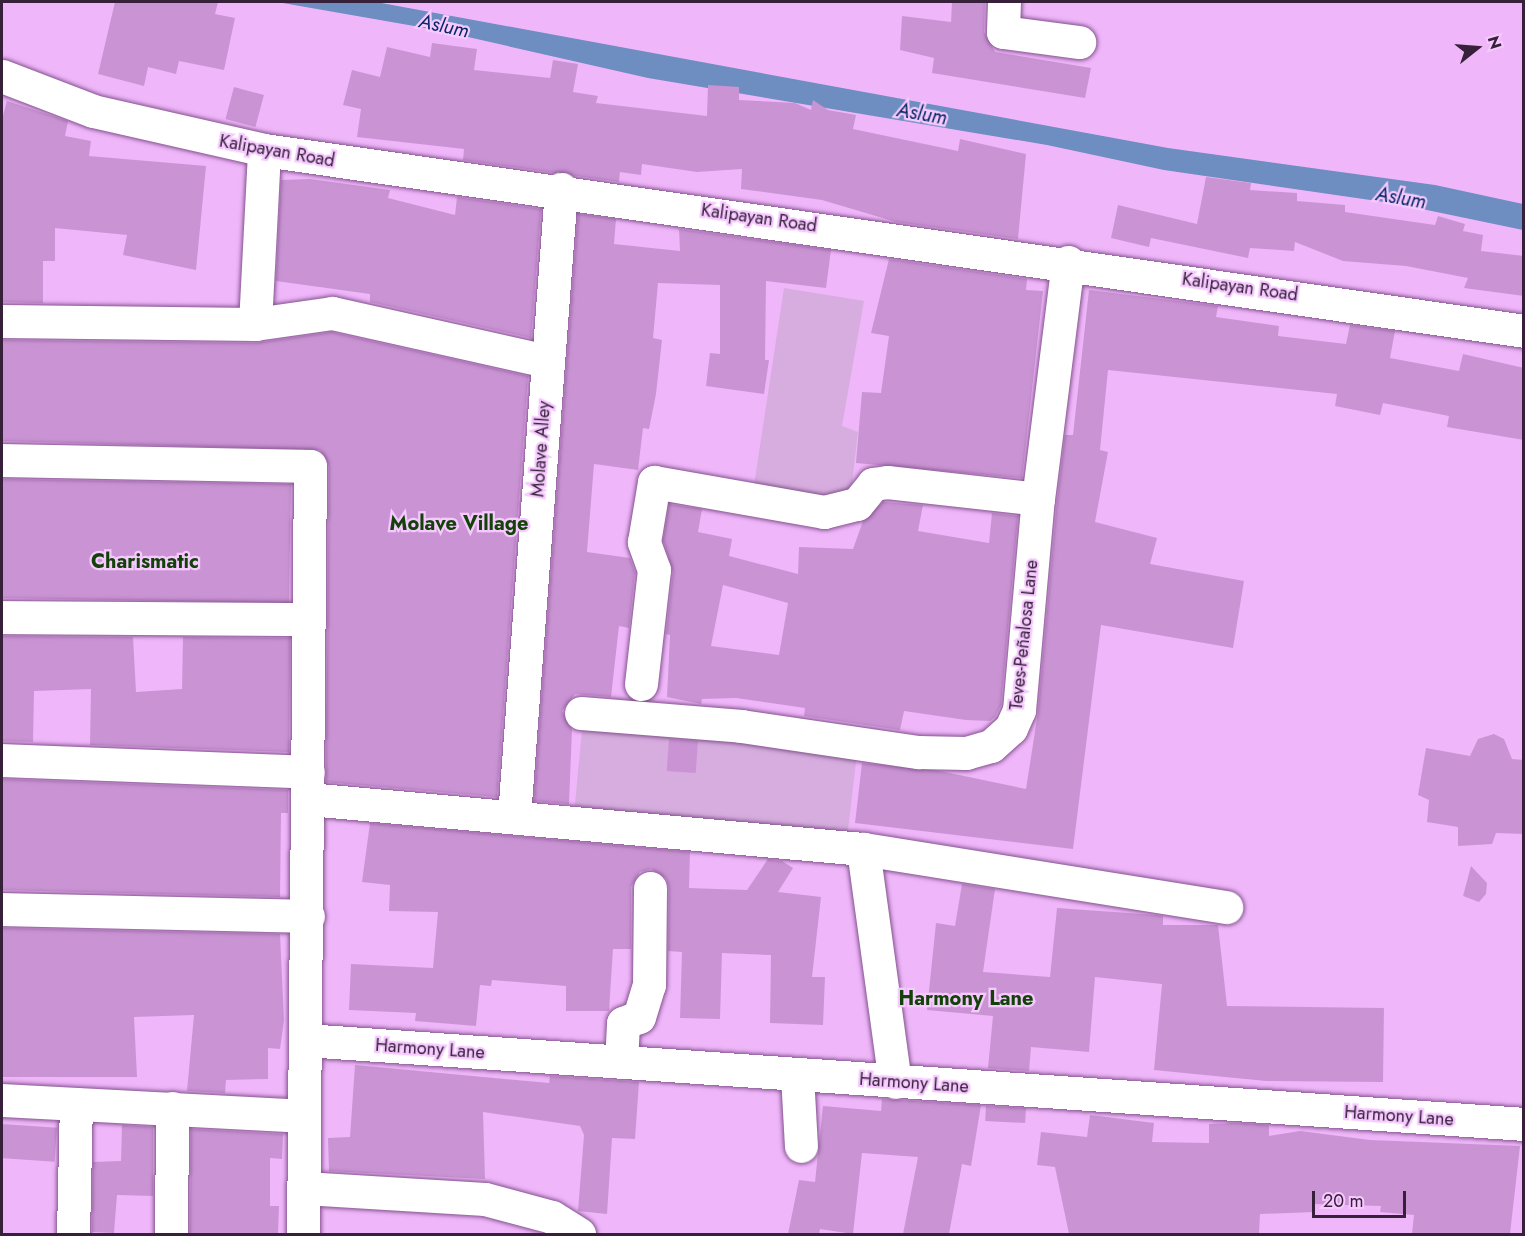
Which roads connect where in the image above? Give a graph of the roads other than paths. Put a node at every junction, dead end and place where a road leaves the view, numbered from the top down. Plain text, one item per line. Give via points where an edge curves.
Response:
1 (1004, 2) edge
2 (1079, 42) dead end
3 (2, 76) edge
4 (264, 150) junction
5 (561, 189) junction
6 (1068, 262) junction
7 (2, 321) edge
8 (255, 324) junction
9 (1524, 331) edge
10 (547, 361) junction
11 (2, 460) edge
12 (1038, 499) junction
13 (2, 617) edge
14 (308, 619) junction
15 (641, 684) dead end
16 (581, 712) dead end
17 (2, 760) edge
18 (308, 785) junction
19 (514, 816) junction
20 (863, 849) junction
21 (650, 888) dead end
22 (1226, 907) dead end
23 (2, 909) edge
24 (308, 916) junction
25 (306, 1040) junction
26 (621, 1062) junction
27 (797, 1075) junction
28 (895, 1082) junction
29 (2, 1100) edge
30 (76, 1104) junction
31 (172, 1108) junction
32 (304, 1116) junction
33 (1524, 1124) edge
34 (801, 1146) dead end
35 (304, 1188) junction
36 (73, 1234) edge
37 (171, 1234) edge
38 (303, 1234) edge
39 (579, 1234) edge

1 - 2 street via 1003,32
3 - 4 street, Kalipayan Road via 93,111
4 - 5 street, Kalipayan Road via 424,176
4 - 8 street
5 - 6 street, Kalipayan Road
5 - 10 street, Molave Alley
6 - 9 street, Kalipayan Road
6 - 12 street, Teves-Peñalosa Lane
7 - 8 street
8 - 10 street via 332,313
10 - 19 street, Molave Alley
11 - 14 street via 310,466
12 - 15 street via 887,482 868,488 857,504 824,512 654,482 644,542 654,570
12 - 16 street, Teves-Peñalosa Lane via 1019,710 1011,728 991,746 966,753 918,752 741,726
13 - 14 street
14 - 18 street
17 - 18 street
18 - 19 street
18 - 24 street
19 - 20 street
20 - 22 street
20 - 28 street
21 - 26 street via 649,986 639,1017 623,1023
23 - 24 street
24 - 25 street
25 - 26 street, Harmony Lane
25 - 32 street
26 - 27 street, Harmony Lane
27 - 28 street, Harmony Lane
27 - 34 street
28 - 33 street, Harmony Lane
29 - 30 street
30 - 31 street
30 - 36 street
31 - 32 street
31 - 37 street
32 - 35 street
35 - 38 street
35 - 39 street via 485,1199 552,1218

